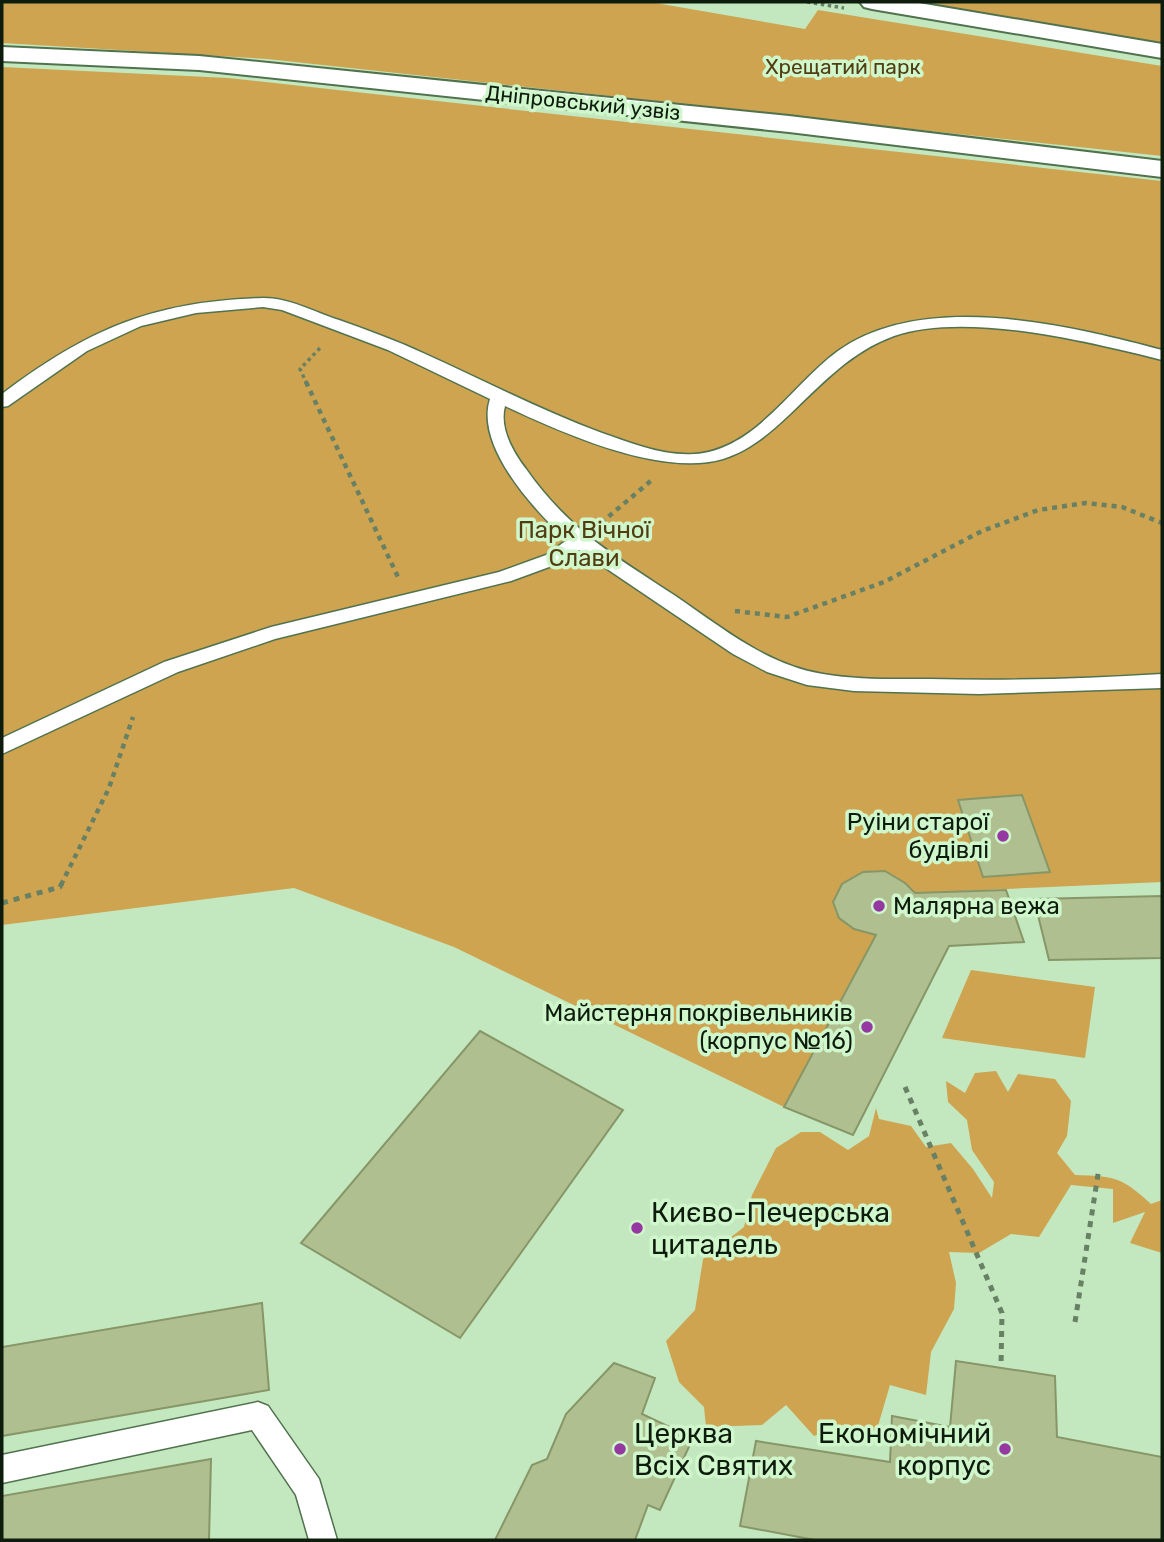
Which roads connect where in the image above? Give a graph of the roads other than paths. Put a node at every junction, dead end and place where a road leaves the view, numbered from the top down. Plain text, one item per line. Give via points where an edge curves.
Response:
1 (872, 2) edge
2 (1162, 51) edge
3 (2, 54) edge
4 (1162, 169) edge
5 (1162, 355) edge
6 (499, 398) junction
7 (2, 402) edge
8 (578, 542) junction
9 (1162, 681) edge
10 (2, 747) edge
11 (2, 1469) edge
12 (323, 1540) edge

1 - 2 main road
3 - 4 main road, Дніпровський узвіз via 199,63 789,124
5 - 6 lane via 1027,328 913,326 888,332 852,350 763,429 736,449 714,457 678,458 621,445
6 - 7 lane via 395,346 274,303 193,306 121,325 54,362
6 - 8 lane via 493,409 494,421 505,453
8 - 9 lane via 752,657 793,674 831,683 969,687 1069,688
8 - 10 lane via 553,559 505,577 271,634 171,667
11 - 12 lane via 258,1415 309,1489

